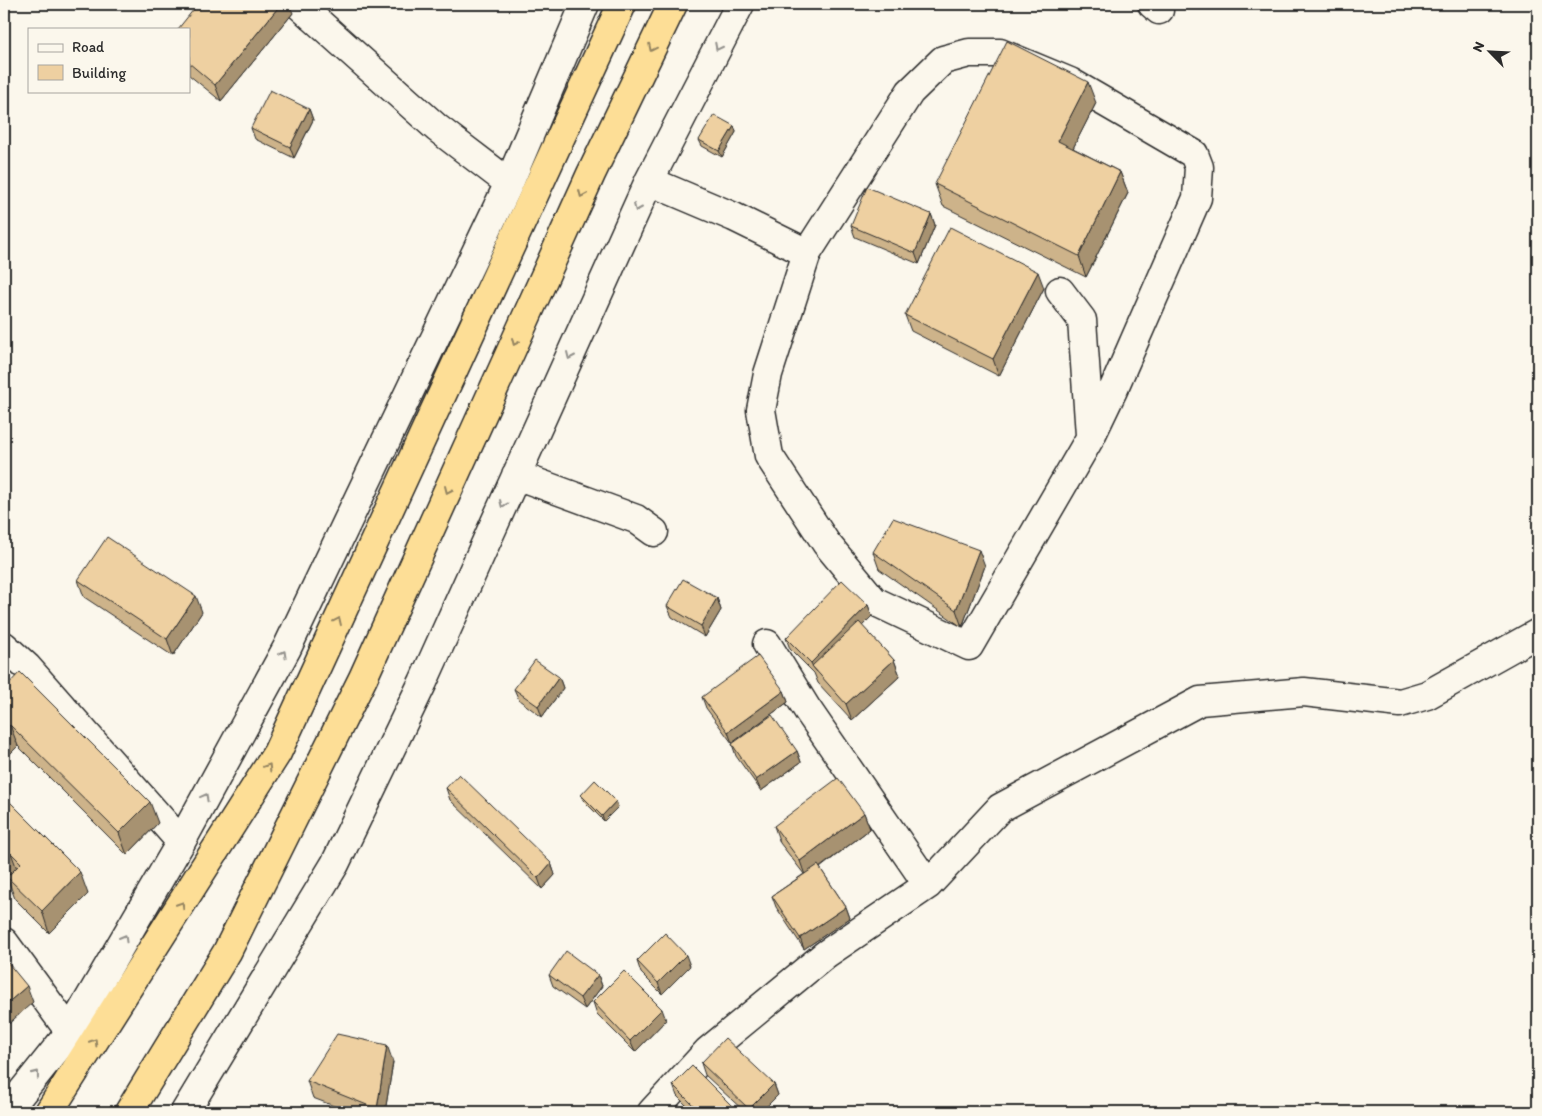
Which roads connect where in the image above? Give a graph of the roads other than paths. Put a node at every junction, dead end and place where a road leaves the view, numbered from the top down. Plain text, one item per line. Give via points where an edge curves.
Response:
1 (298, 4) edge
2 (585, 4) edge
3 (622, 4) edge
4 (673, 4) edge
5 (740, 4) edge
6 (649, 181) junction
7 (508, 183) junction
8 (807, 253) junction
9 (1060, 292) dead end
10 (1090, 438) junction
11 (516, 475) junction
12 (654, 532) dead end
13 (1538, 634) edge
14 (767, 644) dead end
15 (4, 646) edge
16 (181, 842) junction
17 (928, 885) junction
18 (4, 942) edge
19 (70, 1032) junction
20 (6, 1112) edge
21 (49, 1112) edge
22 (129, 1112) edge
23 (185, 1112) edge
24 (652, 1112) edge

1 - 7 street via 436,128
2 - 7 street
21 -> 3 highway via 277,753
4 -> 22 highway via 591,174 363,678 226,952
5 -> 6 street
6 - 8 street
6 -> 11 street
16 -> 7 street via 287,648
8 - 10 street via 768,374 761,410 769,456 826,543 874,601 969,646
8 - 10 street via 910,92 943,60 969,53 1000,53 1070,82 1194,154 1199,167 1196,198
9 - 10 street via 1082,320
11 - 12 street via 636,520
11 -> 23 street via 423,682 335,864
13 - 17 street via 1427,695 1400,703 1304,692 1200,701 1000,808
14 - 17 street via 807,709
15 - 16 street via 27,667
19 -> 16 street
17 - 24 street via 826,954 708,1051
18 - 19 street
20 -> 19 street

